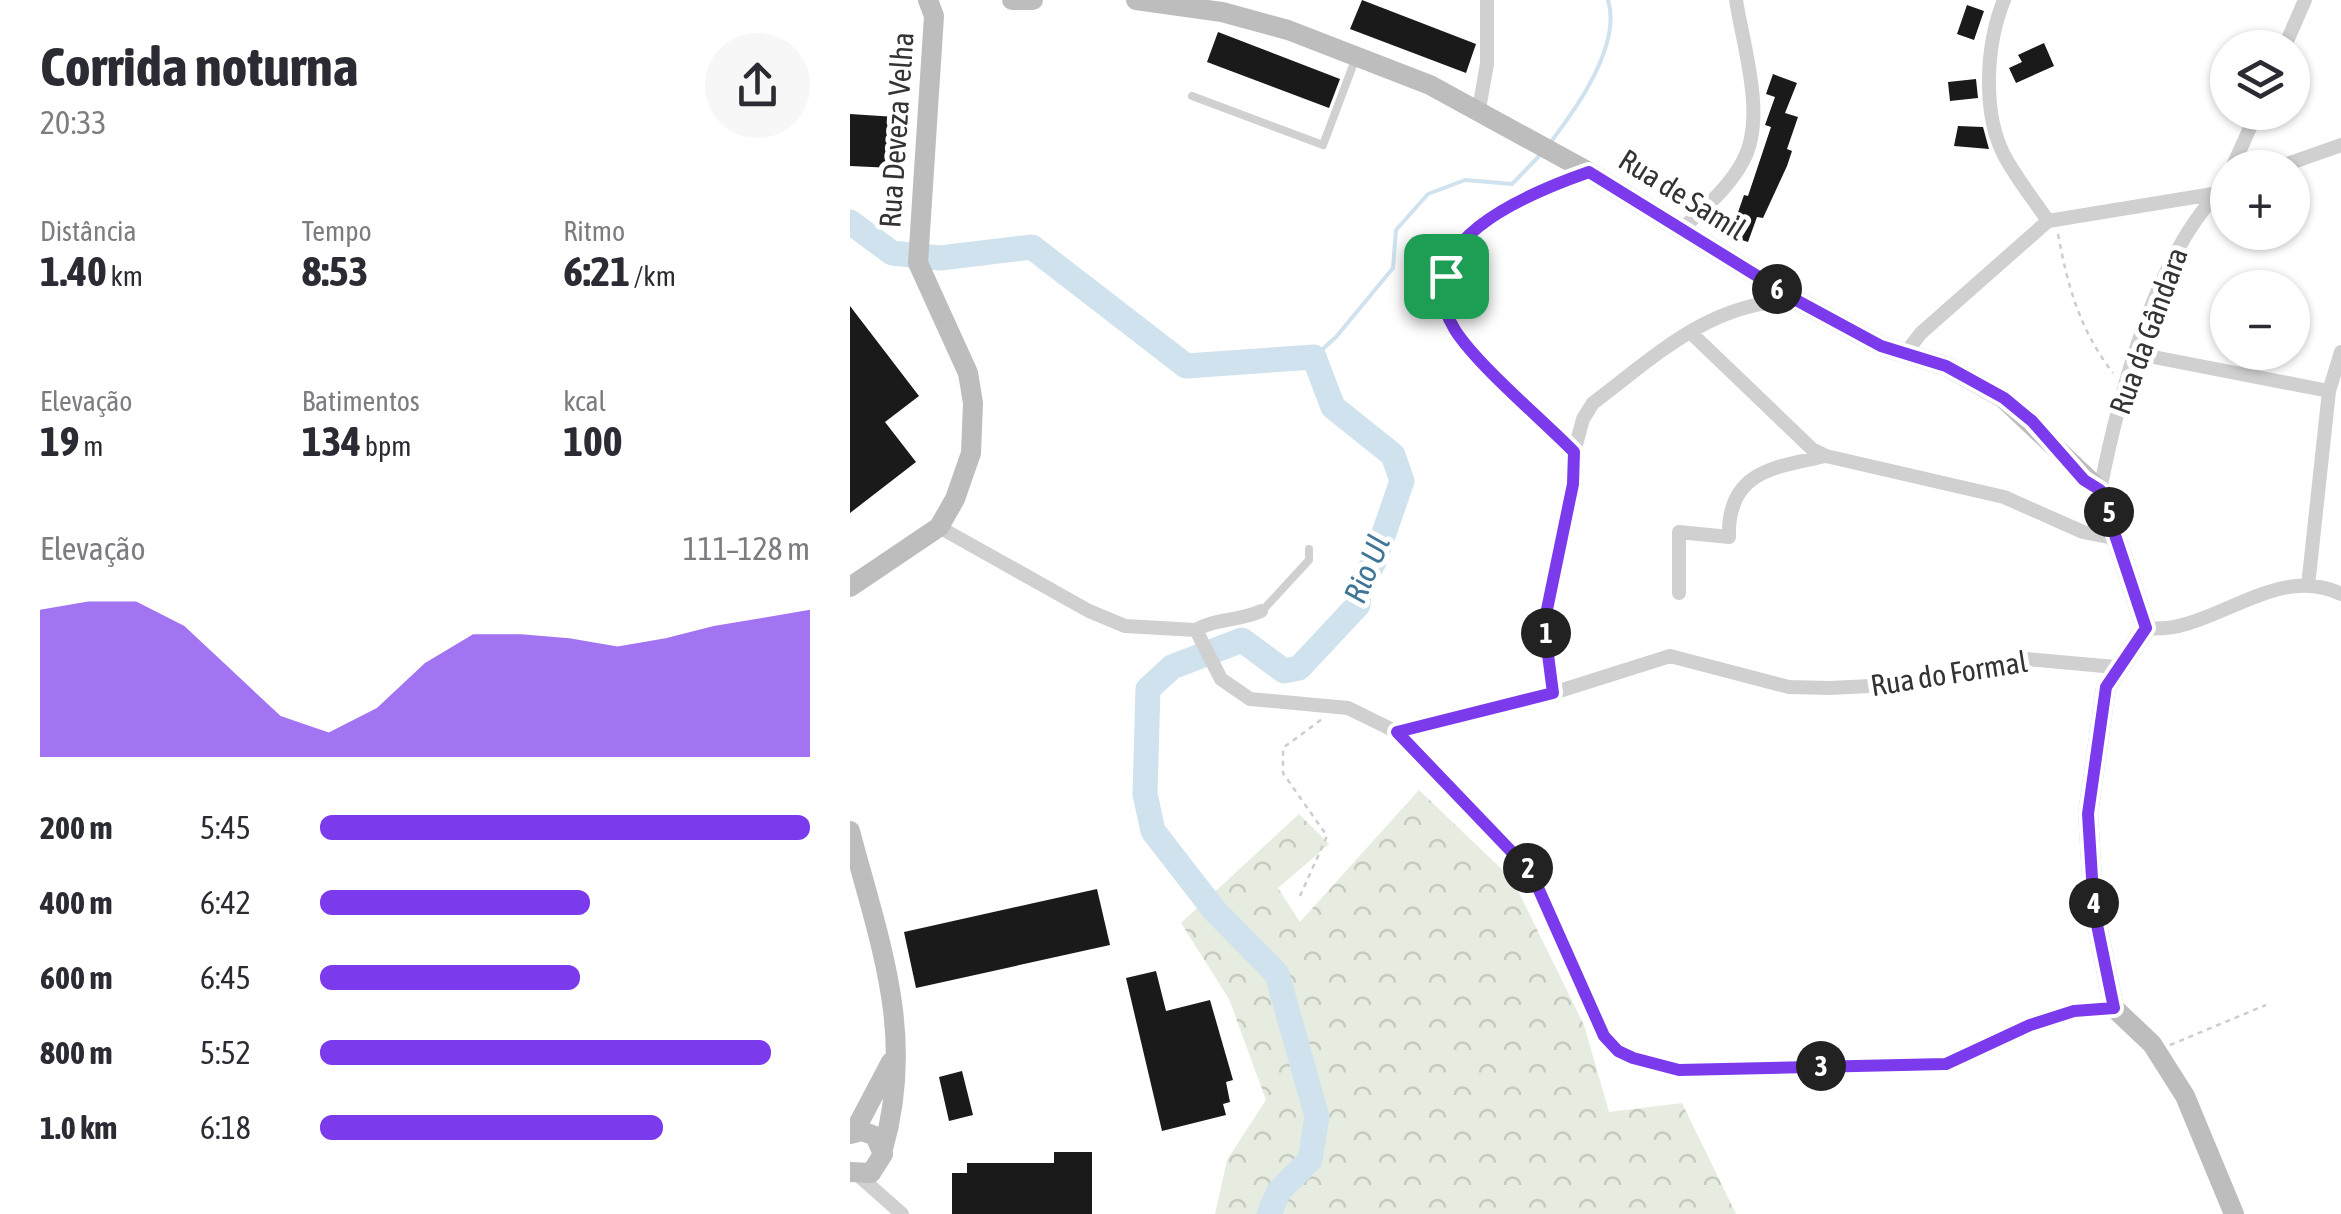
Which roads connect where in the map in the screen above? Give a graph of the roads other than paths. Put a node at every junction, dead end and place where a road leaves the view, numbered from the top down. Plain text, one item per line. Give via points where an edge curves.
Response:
1 (1012, 0) edge
2 (1033, 0) edge
3 (1136, 0) edge
4 (1487, 0) edge
5 (1736, 0) edge
6 (2004, 0) edge
7 (2304, 0) edge
8 (935, 5) edge
9 (2292, 30) edge
10 (1356, 57) junction
11 (1192, 96) dead end
12 (1479, 109) junction
13 (2341, 144) edge
14 (2310, 155) edge
15 (1589, 172) junction
16 (2210, 192) edge
17 (2210, 205) edge
18 (2052, 220) junction
19 (1681, 230) junction
20 (1796, 300) junction
21 (1690, 332) junction
22 (1907, 351) junction
23 (2341, 352) edge
24 (2138, 354) junction
25 (2329, 390) junction
26 (1574, 452) junction
27 (1826, 456) junction
28 (2100, 490) junction
29 (939, 527) junction
30 (2118, 539) junction
31 (1309, 548) dead end
32 (2308, 586) junction
33 (850, 587) edge
34 (1679, 593) dead end
35 (2341, 594) edge
36 (1262, 612) joint
37 (2146, 628) junction
38 (1206, 648) junction
39 (2115, 668) junction
40 (1553, 693) junction
41 (1397, 732) junction
42 (850, 831) edge
43 (2114, 1008) junction
44 (896, 1050) junction
45 (852, 1134) edge
46 (882, 1156) junction
47 (854, 1174) edge
48 (891, 1202) junction
49 (902, 1214) edge
50 (2234, 1214) edge

1 - 2 street
3 - 10 street, Rua de Samil via 1222,12
4 - 12 street
5 - 19 street via 1751,109 1746,158
6 - 18 street via 1990,77 1992,114 2003,154
7 - 9 street
8 - 29 street, Rua Deveza Velha via 919,256 968,374 973,403 971,454
10 - 11 lane via 1323,145
10 - 12 street, Rua de Samil
12 - 15 street, Rua de Samil
13 - 14 street
15 - 19 street, Rua de Samil
15 - 26 street via 1510,204 1464,237 1446,276 1444,299 1455,330
16 - 18 street
17 - 24 street, Rua da Gândara via 2180,240
18 - 22 street
19 - 20 street, Rua de Samil
20 - 21 street via 1744,305
20 - 22 street, Rua de Samil via 1881,346
21 - 26 street via 1592,403
21 - 27 street
22 - 28 street, Rua de Samil via 2004,398
23 - 25 street
24 - 25 street
24 - 28 street, Rua da Gândara
25 - 32 street
26 - 40 street via 1544,624
27 - 30 street via 2004,496 2083,532
27 - 34 street via 1752,477 1730,513 1729,537 1679,532
28 - 30 street, Rua de Samil
29 - 33 street
29 - 38 street via 1089,610
30 - 37 street, Rua de Samil
31 - 36 lane via 1309,560
32 - 35 street
32 - 37 street via 2274,590 2182,624
36 - 38 street via 1209,622
37 - 39 street
38 - 41 street via 1231,689 1250,699 1360,712
39 - 40 street, Rua do Formal via 2026,660 1912,684 1830,688 1789,686 1670,656
39 - 43 street via 2096,749 2087,849
40 - 41 street, Rua do Formal
41 - 43 street via 1531,872 1604,1036 1633,1058 1679,1070 1946,1064 2030,1025
42 - 44 street via 892,978
43 - 50 street via 2157,1052 2201,1128
44 - 45 street
44 - 46 street
45 - 46 street via 876,1136
46 - 47 street via 872,1173
46 - 48 street via 881,1181
47 - 48 street
48 - 49 street

